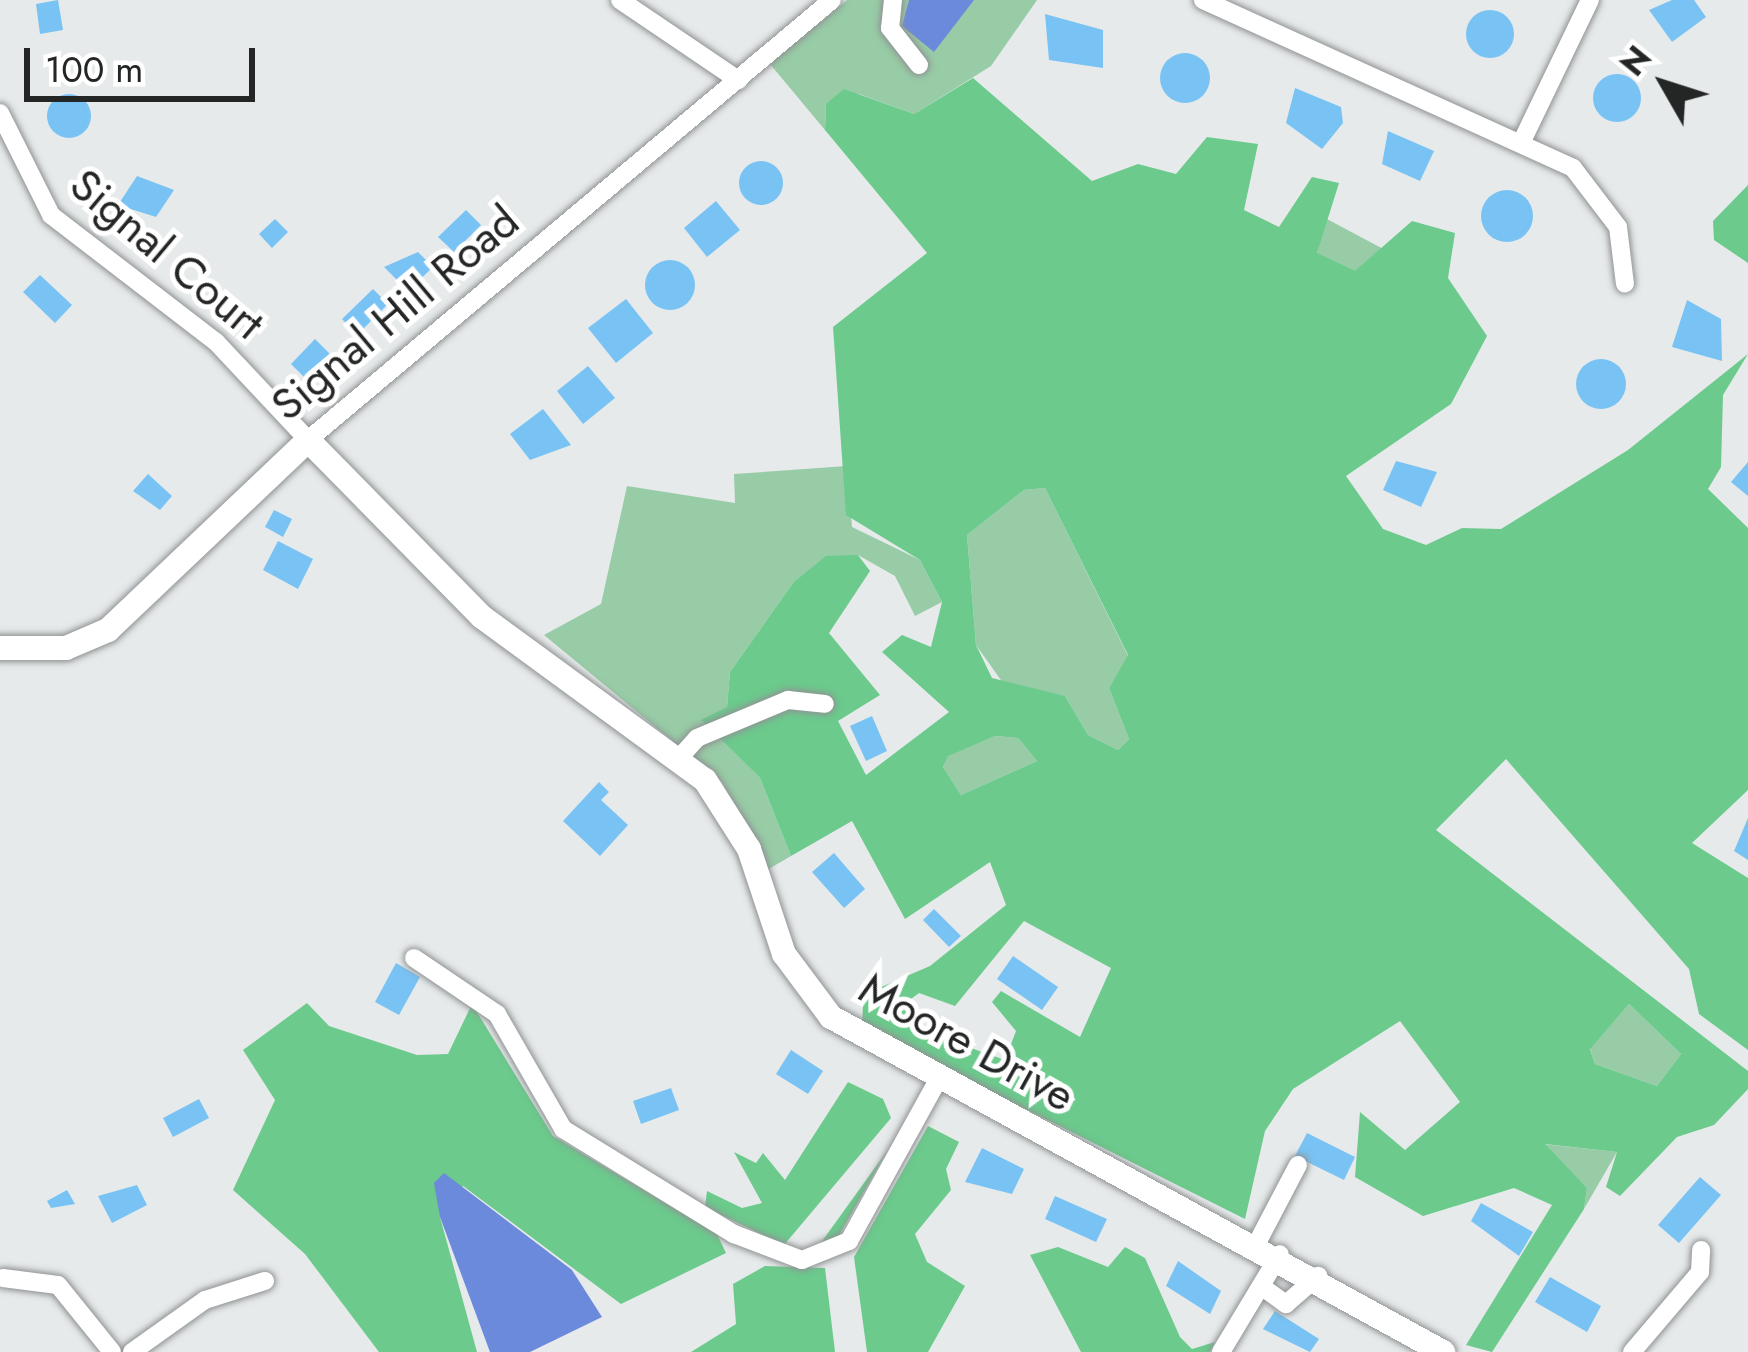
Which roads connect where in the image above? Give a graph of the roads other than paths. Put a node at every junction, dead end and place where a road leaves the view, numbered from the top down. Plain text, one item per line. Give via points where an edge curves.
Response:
1 (620, 0) edge
2 (832, 0) edge
3 (892, 0) edge
4 (1202, 0) edge
5 (1591, 0) edge
6 (919, 65) dead end
7 (738, 80) junction
8 (0, 112) edge
9 (1523, 139) junction
10 (1625, 284) dead end
11 (308, 440) junction
12 (0, 648) edge
13 (825, 704) dead end
14 (680, 758) junction
15 (415, 958) dead end
16 (938, 1080) junction
17 (1298, 1165) dead end
18 (1269, 1248) junction
19 (1702, 1250) dead end
20 (1318, 1276) junction
21 (3, 1278) dead end
22 (265, 1282) dead end
23 (1261, 1286) junction
24 (140, 1350) edge
25 (112, 1352) edge
26 (1221, 1352) edge
27 (1443, 1352) edge
28 (1632, 1352) edge

1 - 7 street
2 - 7 street, Signal Hill Road
3 - 6 street via 890,28
4 - 9 street
5 - 9 street
7 - 11 street, Signal Hill Road
8 - 11 street, Signal Court via 51,214 216,342
9 - 10 street via 1590,184 1628,252
11 - 12 main road, Signal Hill Road via 108,630 66,648
11 - 14 main road, Moore Drive via 493,626
13 - 14 street via 788,700 697,738
14 - 16 main road, Moore Drive via 738,824 784,954 812,998
15 - 16 street via 496,1014 563,1130 746,1240 802,1260 849,1241
16 - 18 main road, Moore Drive
17 - 18 street
18 - 20 main road, Moore Drive
18 - 23 street
19 - 28 street via 1700,1272
20 - 23 street via 1286,1304
20 - 27 main road, Moore Drive
21 - 25 street via 58,1285
22 - 24 street via 205,1300
23 - 26 street

